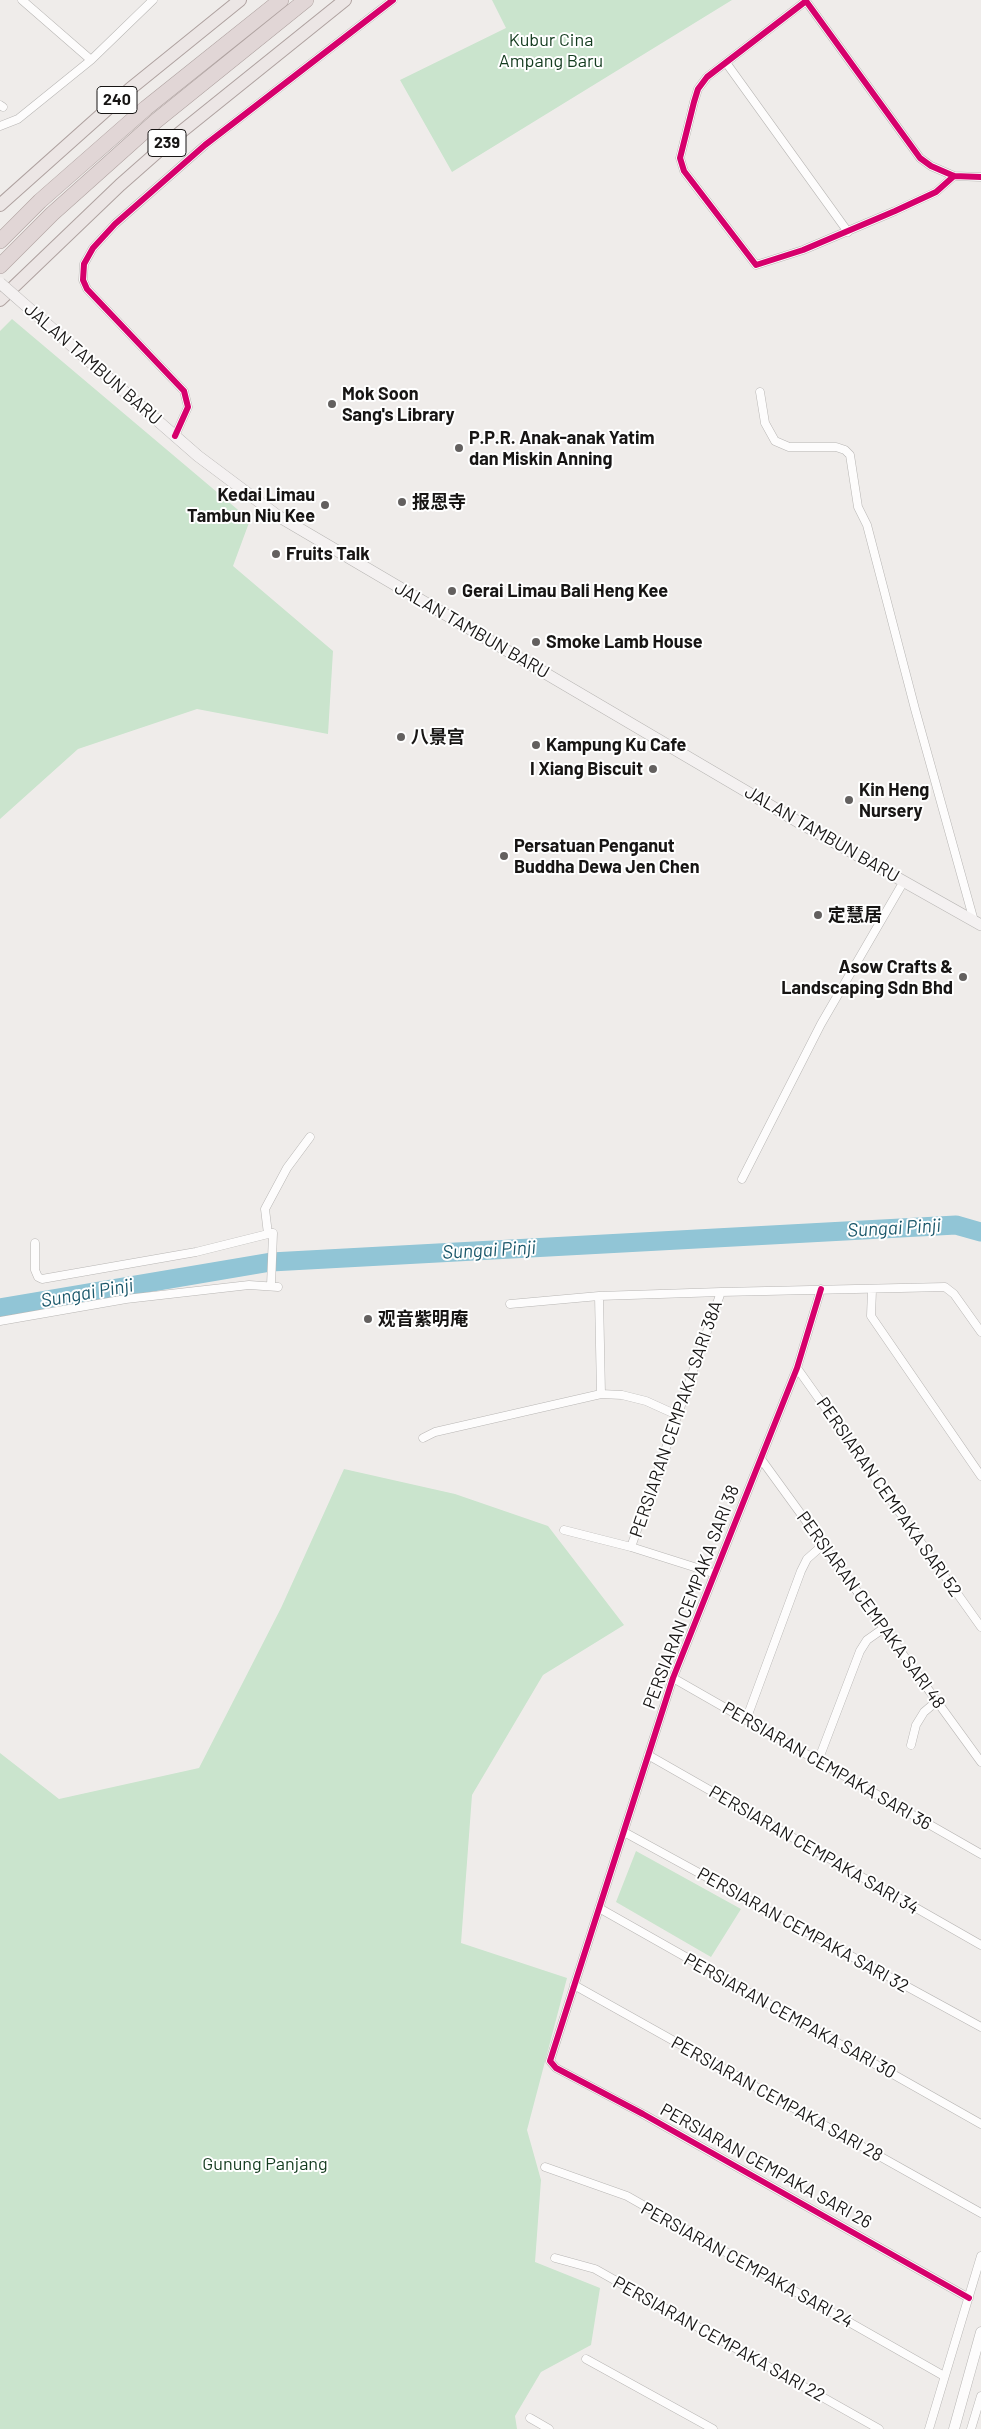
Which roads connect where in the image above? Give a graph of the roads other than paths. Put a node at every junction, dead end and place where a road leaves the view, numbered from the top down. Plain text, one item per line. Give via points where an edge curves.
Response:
1 (22, 0) edge
2 (153, 0) edge
3 (240, 0) edge
4 (281, 0) edge
5 (306, 0) edge
6 (345, 0) edge
7 (393, 0) edge
8 (806, 1) edge
9 (91, 60) junction
10 (727, 64) junction
11 (0, 126) edge
12 (954, 176) junction
13 (981, 177) edge
14 (0, 205) edge
15 (848, 232) junction
16 (0, 241) edge
17 (0, 266) edge
18 (0, 283) edge
19 (0, 300) edge
20 (760, 392) dead end
21 (175, 436) junction
22 (904, 881) junction
23 (977, 923) edge
24 (310, 1137) dead end
25 (742, 1179) dead end
26 (268, 1234) junction
27 (35, 1243) dead end
28 (821, 1290) junction
29 (872, 1290) junction
30 (721, 1292) junction
31 (599, 1296) junction
32 (510, 1304) dead end
33 (0, 1321) edge
34 (981, 1332) edge
35 (796, 1368) junction
36 (601, 1394) junction
37 (677, 1415) junction
38 (423, 1438) dead end
39 (760, 1459) junction
40 (981, 1476) edge
41 (564, 1530) dead end
42 (824, 1544) junction
43 (632, 1547) junction
44 (713, 1574) junction
45 (981, 1627) edge
46 (884, 1628) junction
47 (673, 1678) junction
48 (937, 1701) junction
49 (746, 1720) junction
50 (911, 1745) dead end
51 (979, 1752) edge
52 (648, 1755) junction
53 (818, 1761) junction
54 (981, 1762) edge
55 (624, 1832) junction
56 (981, 1854) edge
57 (599, 1908) junction
58 (981, 1945) edge
59 (574, 1985) junction
60 (981, 2027) edge
61 (550, 2061) joint
62 (981, 2124) edge
63 (545, 2167) dead end
64 (981, 2213) edge
65 (981, 2256) edge
66 (556, 2258) dead end
67 (969, 2298) junction
68 (981, 2332) edge
69 (586, 2359) dead end
70 (944, 2376) junction
71 (981, 2396) edge
72 (530, 2418) dead end
73 (548, 2429) edge
74 (713, 2429) edge
75 (879, 2429) edge
76 (929, 2429) edge
77 (954, 2429) edge
78 (971, 2429) edge

1 - 9 street
2 - 9 street
3 - 14 main road, 240 via 122,95
4 - 16 highway via 138,115 40,201
5 - 17 highway via 156,121 52,214
6 - 19 main road, 239 via 171,140
7 - 21 street via 198,151 115,224 93,248 84,264 82,272 87,289 184,391 188,407
8 - 10 street
8 - 12 street via 920,158
9 - 11 street via 18,119
10 - 15 street
10 - 15 street via 707,77 698,88 680,158 684,171 756,265
12 - 13 street
12 - 15 street via 936,192
18 - 21 main road, JALAN TAMBUN BARU, bridge
20 - 23 street via 765,423 775,441 789,447 836,447 850,455 858,507 867,525 914,709
21 - 22 main road, JALAN TAMBUN BARU via 236,486 305,533
22 - 23 main road, JALAN TAMBUN BARU
22 - 25 street via 821,1024
24 - 26 street via 273,1190 265,1209
26 - 27 street via 196,1252 42,1279 36,1270
26 - 33 street via 273,1234 272,1274 275,1286 249,1285 126,1299
28 - 29 street
28 - 30 street
28 - 35 street, PERSIARAN CEMPAKA SARI 38
29 - 34 street via 945,1287 954,1294
29 - 40 street via 871,1316
30 - 31 street
30 - 37 street, PERSIARAN CEMPAKA SARI 38A
31 - 32 street
31 - 36 street
35 - 39 street, PERSIARAN CEMPAKA SARI 38
35 - 45 street, PERSIARAN CEMPAKA SARI 52
36 - 37 street via 646,1401
36 - 38 street via 435,1432
37 - 43 street, PERSIARAN CEMPAKA SARI 38A
39 - 42 street, PERSIARAN CEMPAKA SARI 48
39 - 44 street, PERSIARAN CEMPAKA SARI 38
41 - 43 street, PERSIARAN CEMPAKA SARI 38A
42 - 46 street, PERSIARAN CEMPAKA SARI 48
42 - 49 street via 807,1559 800,1571
43 - 44 street, PERSIARAN CEMPAKA SARI 38A
44 - 47 street, PERSIARAN CEMPAKA SARI 38
46 - 48 street, PERSIARAN CEMPAKA SARI 48
46 - 53 street via 867,1640 860,1652
47 - 49 street, PERSIARAN CEMPAKA SARI 36
47 - 52 street, PERSIARAN CEMPAKA SARI 38
48 - 50 street via 924,1712 916,1725
48 - 51 street, PERSIARAN CEMPAKA SARI 48
49 - 53 street, PERSIARAN CEMPAKA SARI 36
51 - 54 street, PERSIARAN CEMPAKA SARI 48
52 - 55 street, PERSIARAN CEMPAKA SARI 38
52 - 58 street, PERSIARAN CEMPAKA SARI 34
53 - 56 street, PERSIARAN CEMPAKA SARI 36
55 - 57 street, PERSIARAN CEMPAKA SARI 38
55 - 60 street, PERSIARAN CEMPAKA SARI 32
57 - 59 street, PERSIARAN CEMPAKA SARI 38
57 - 62 street, PERSIARAN CEMPAKA SARI 30
59 - 61 street, PERSIARAN CEMPAKA SARI 38
59 - 64 street, PERSIARAN CEMPAKA SARI 28
61 - 67 street, PERSIARAN CEMPAKA SARI 26 via 556,2068
63 - 70 street, PERSIARAN CEMPAKA SARI 24 via 626,2196
65 - 67 street
66 - 75 street, PERSIARAN CEMPAKA SARI 22 via 595,2269
67 - 70 street
68 - 77 street
69 - 74 street
70 - 76 street
71 - 78 street
72 - 73 street

